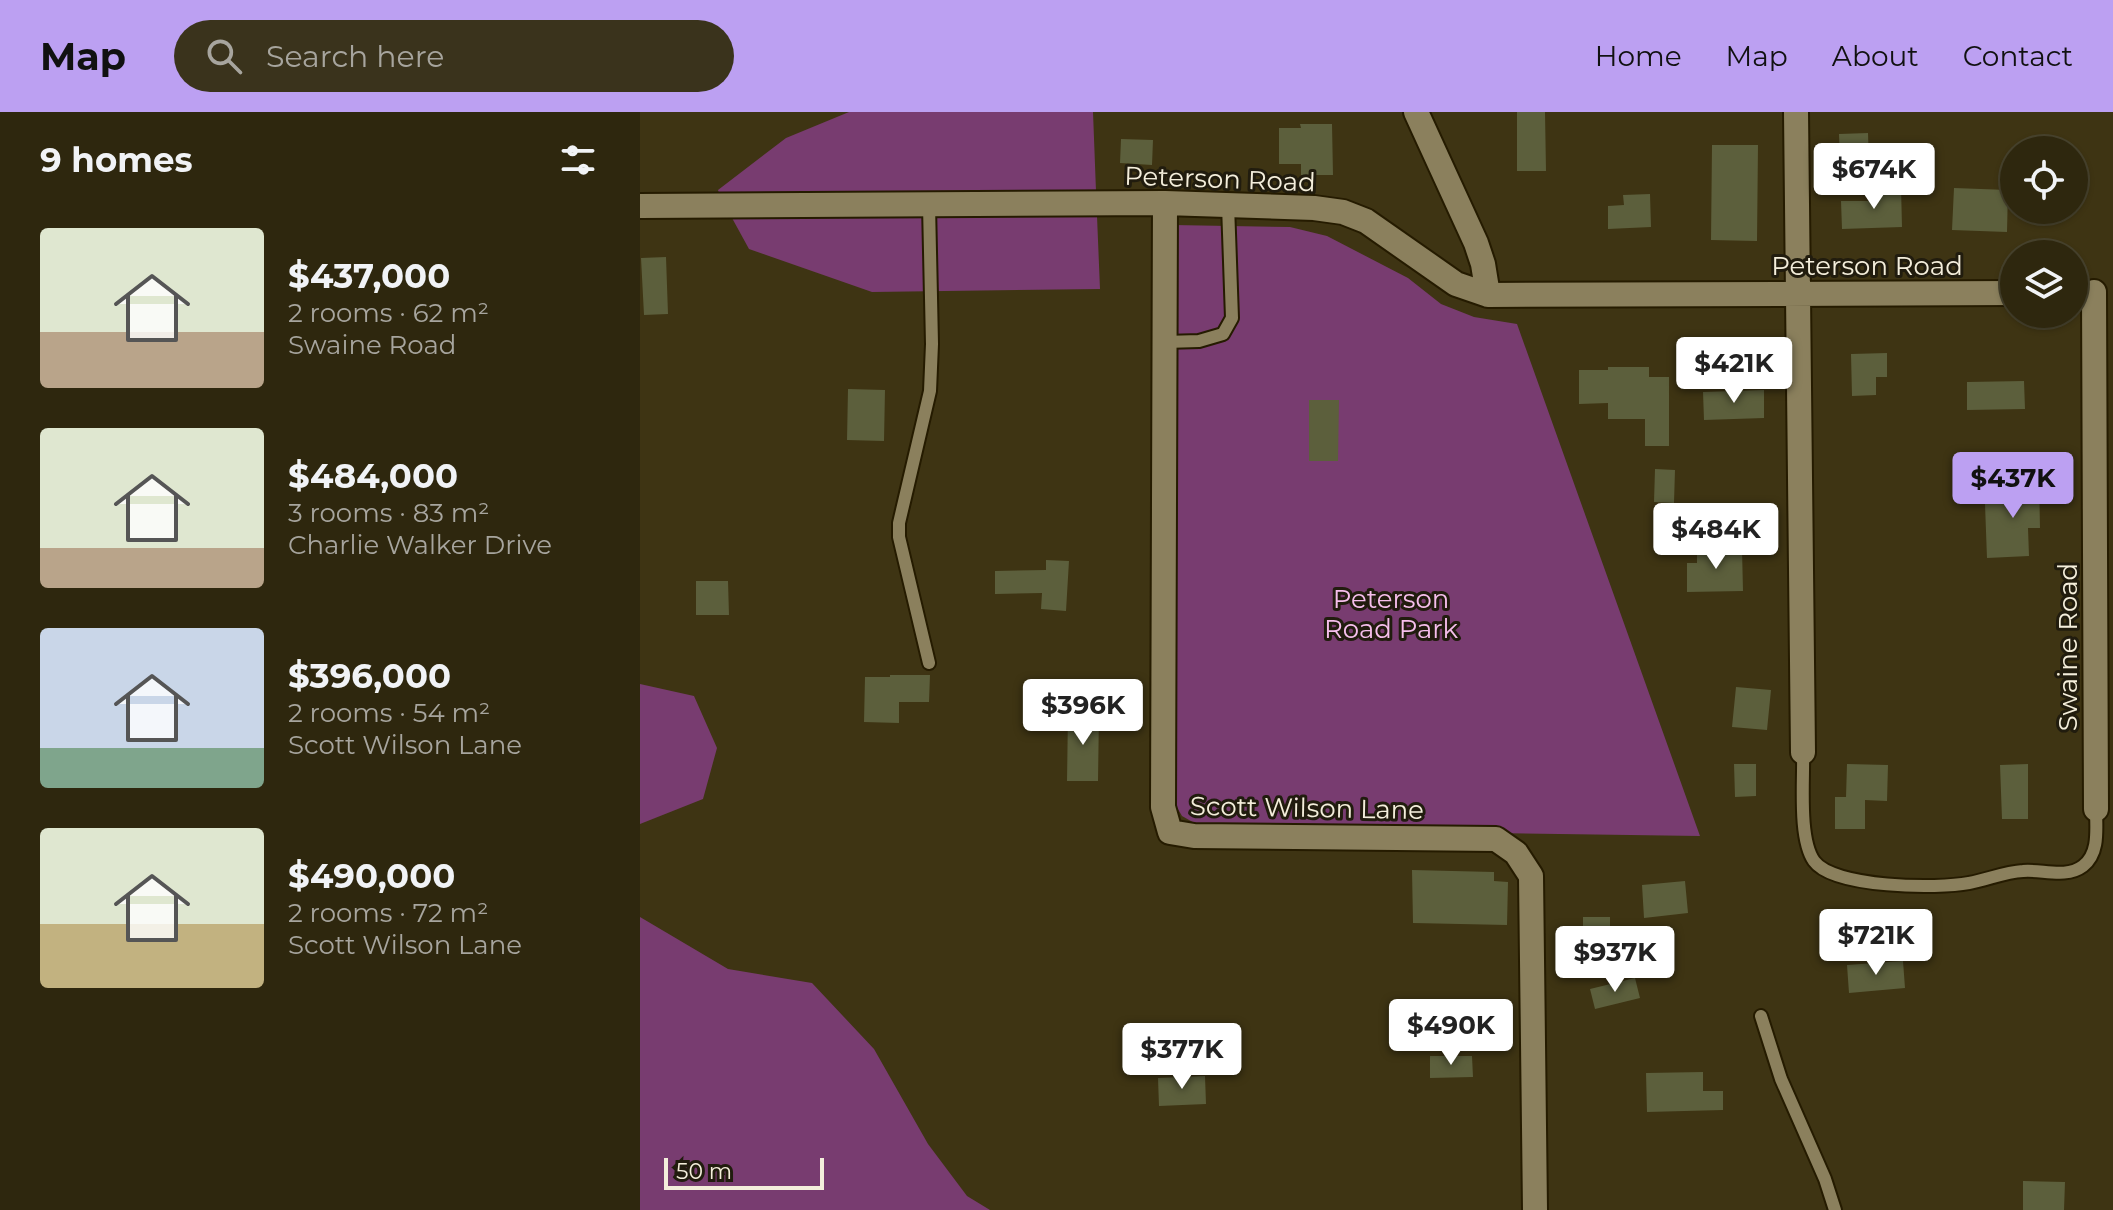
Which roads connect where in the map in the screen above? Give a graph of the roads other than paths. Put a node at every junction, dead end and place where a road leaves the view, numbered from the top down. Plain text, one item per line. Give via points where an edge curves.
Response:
1 (1416, 112) edge
2 (1796, 112) edge
3 (1165, 203) junction
4 (929, 205) junction
5 (1228, 205) junction
6 (640, 206) edge
7 (2094, 292) edge
8 (2000, 293) edge
9 (1798, 294) junction
10 (1488, 295) junction
11 (1165, 342) junction
12 (929, 663) dead end
13 (1803, 752) joint
14 (2096, 809) joint
15 (1761, 1016) dead end
16 (1535, 1210) edge
17 (1835, 1210) edge

1 - 10 street via 1476,243
2 - 9 street
3 - 4 street, Peterson Road
3 - 5 street, Peterson Road
3 - 11 street, Scott Wilson Lane
4 - 6 street, Peterson Road
4 - 12 lane via 930,391 899,523
5 - 10 street, Peterson Road via 1343,212 1366,221 1456,284
5 - 11 lane via 1232,318 1223,334
7 - 14 street, Swaine Road
8 - 9 street, Peterson Road
9 - 10 street, Peterson Road
9 - 13 street
11 - 16 street, Scott Wilson Lane via 1163,807 1170,832 1496,839 1516,853 1531,876
13 - 14 lane via 1807,846 1815,864 1873,883 1927,888 2025,870 2063,873 2082,867 2094,853
15 - 17 lane

